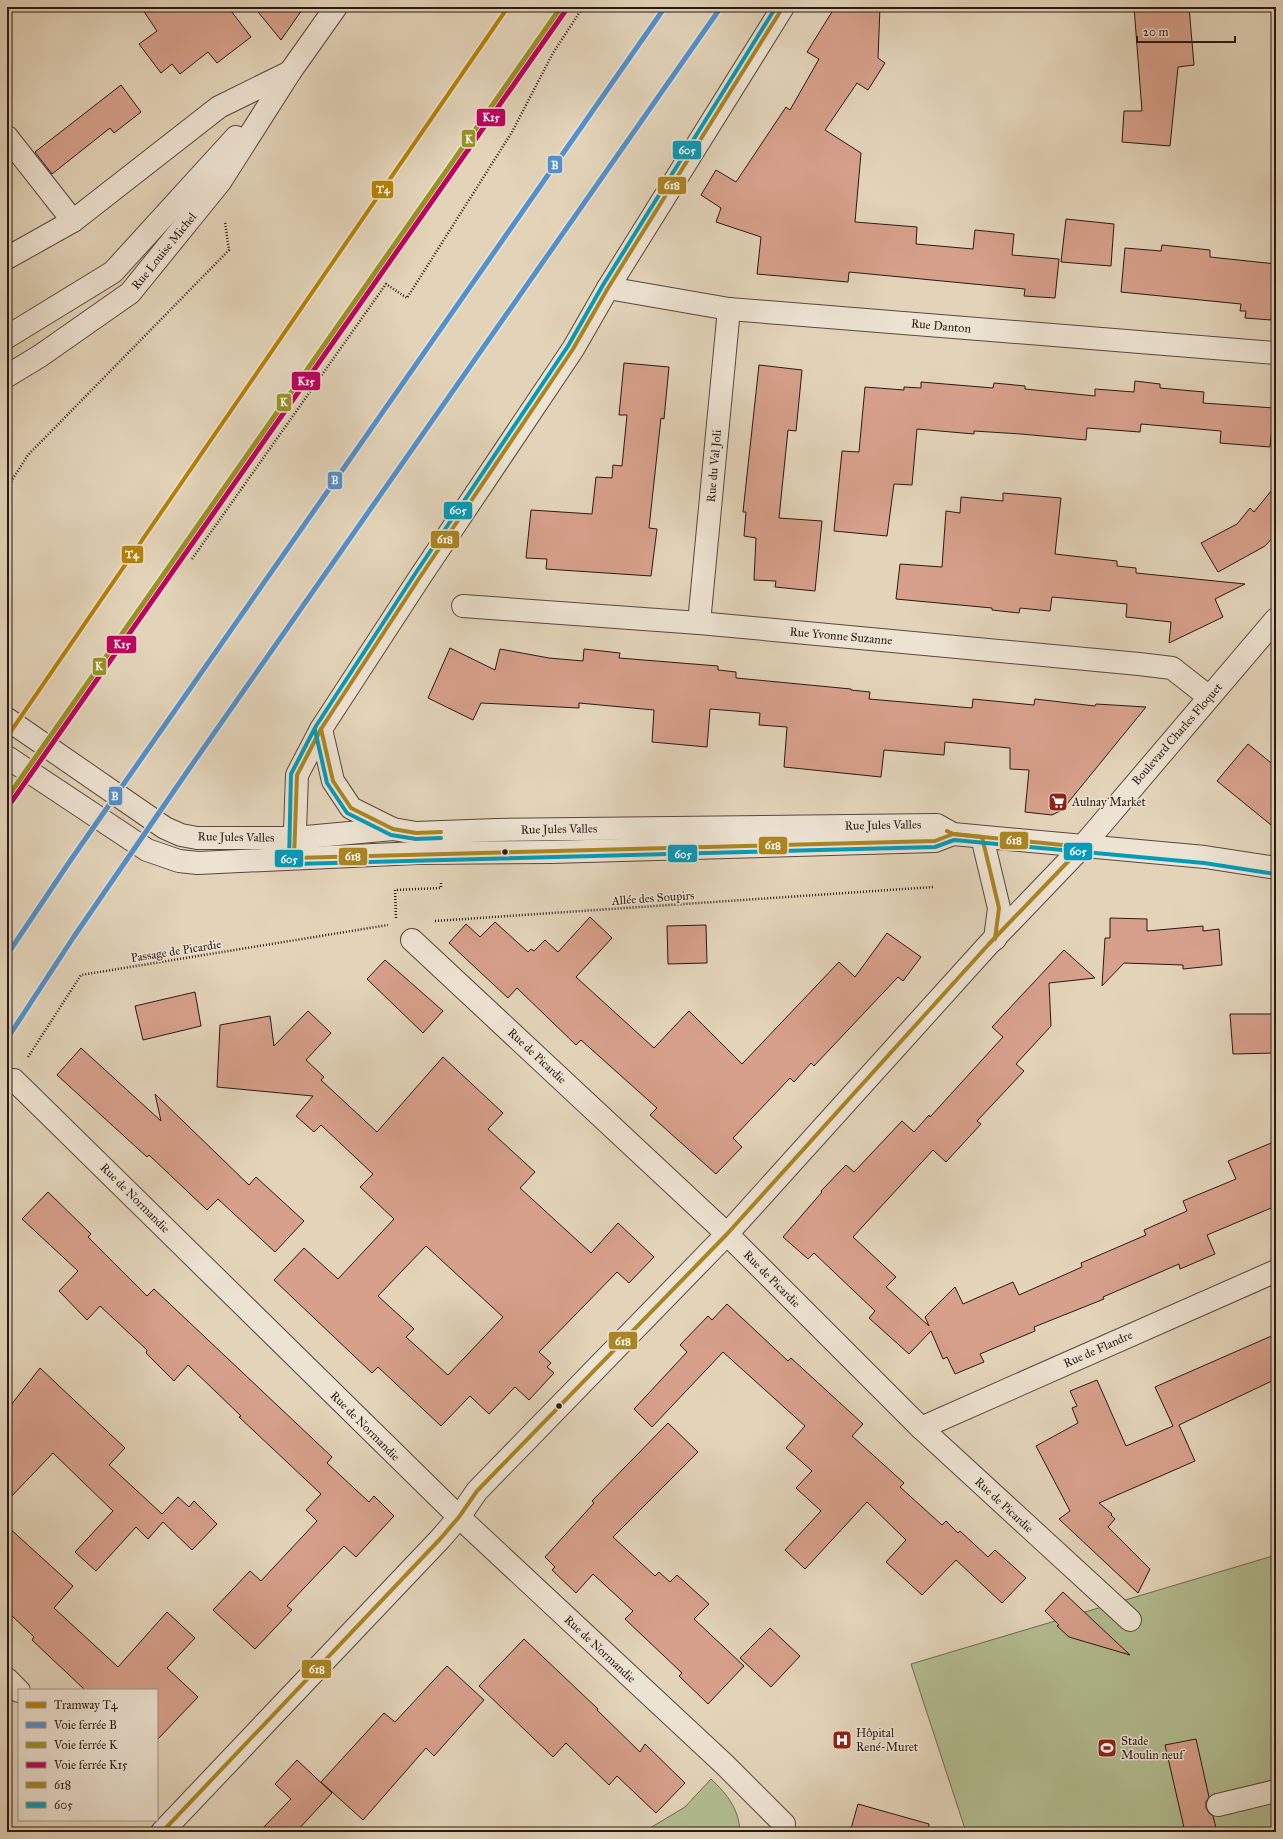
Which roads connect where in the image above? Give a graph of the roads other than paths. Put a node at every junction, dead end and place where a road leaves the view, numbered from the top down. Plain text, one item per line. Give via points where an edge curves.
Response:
1 (336, 7) edge
2 (783, 7) edge
3 (286, 79) junction
4 (7, 137) edge
5 (73, 221) junction
6 (7, 258) edge
7 (608, 288) junction
8 (729, 309) junction
9 (7, 337) edge
10 (1276, 352) edge
11 (7, 376) edge
12 (463, 606) dead end
13 (1276, 619) edge
14 (699, 623) junction
15 (1210, 697) junction
16 (7, 719) edge
17 (320, 729) junction
18 (7, 757) edge
19 (393, 829) junction
20 (953, 834) junction
21 (982, 837) junction
22 (1082, 847) junction
23 (294, 848) junction
24 (1276, 868) edge
25 (995, 939) junction
26 (412, 940) road end
27 (14, 1080) road end
28 (727, 1234) junction
29 (1276, 1271) edge
30 (921, 1428) junction
31 (458, 1517) junction
32 (1130, 1620) dead end
33 (7, 1679) edge
34 (18, 1690) edge
35 (1276, 1791) edge
36 (1218, 1805) dead end
37 (163, 1828) edge
38 (784, 1830) edge

1 - 3 street, Rue Louise Michel
2 - 7 street
3 - 5 street, Rue Louise Michel via 219,107
3 - 9 street, Rue Louise Michel via 112,272
3 - 11 street, Rue Louise Michel via 220,182 130,293
4 - 5 street
5 - 6 street, Rue Louise Michel
7 - 8 street, Rue Danton
7 - 17 street via 573,349
8 - 10 street, Rue Danton
8 - 14 street, Rue du Val Joli
12 - 14 street, Rue Yvonne Suzanne
13 - 15 street, Boulevard Charles Floquet
14 - 15 street, Rue Yvonne Suzanne via 1172,668
15 - 22 street, Boulevard Charles Floquet
16 - 23 street, Rue Jules Valles via 165,828 197,838
17 - 19 street via 333,780 351,808
17 - 23 street via 297,775
18 - 23 street, Rue Jules Valles via 147,850 179,861 198,863
19 - 20 street, Rue Jules Valles via 416,833 937,825
19 - 23 street, Rue Jules Valles
20 - 21 street, Rue Jules Valles
20 - 23 street, Rue Jules Valles via 935,841 551,852 417,853
21 - 22 street, Rue Jules Valles
21 - 25 street via 999,908
22 - 24 street, Rue Jules Valles via 1205,857
22 - 25 street, Boulevard Charles Floquet
25 - 28 street, Boulevard Charles Floquet
26 - 28 street, Rue de Picardie
27 - 31 street, Rue de Normandie
28 - 30 street, Rue de Picardie
28 - 31 street, Boulevard Charles Floquet via 477,1491
29 - 30 street, Rue de Flandre
30 - 32 street, Rue de Picardie
31 - 37 street, Boulevard Charles Floquet
31 - 38 street, Rue de Normandie via 724,1764
33 - 34 street
35 - 36 street

